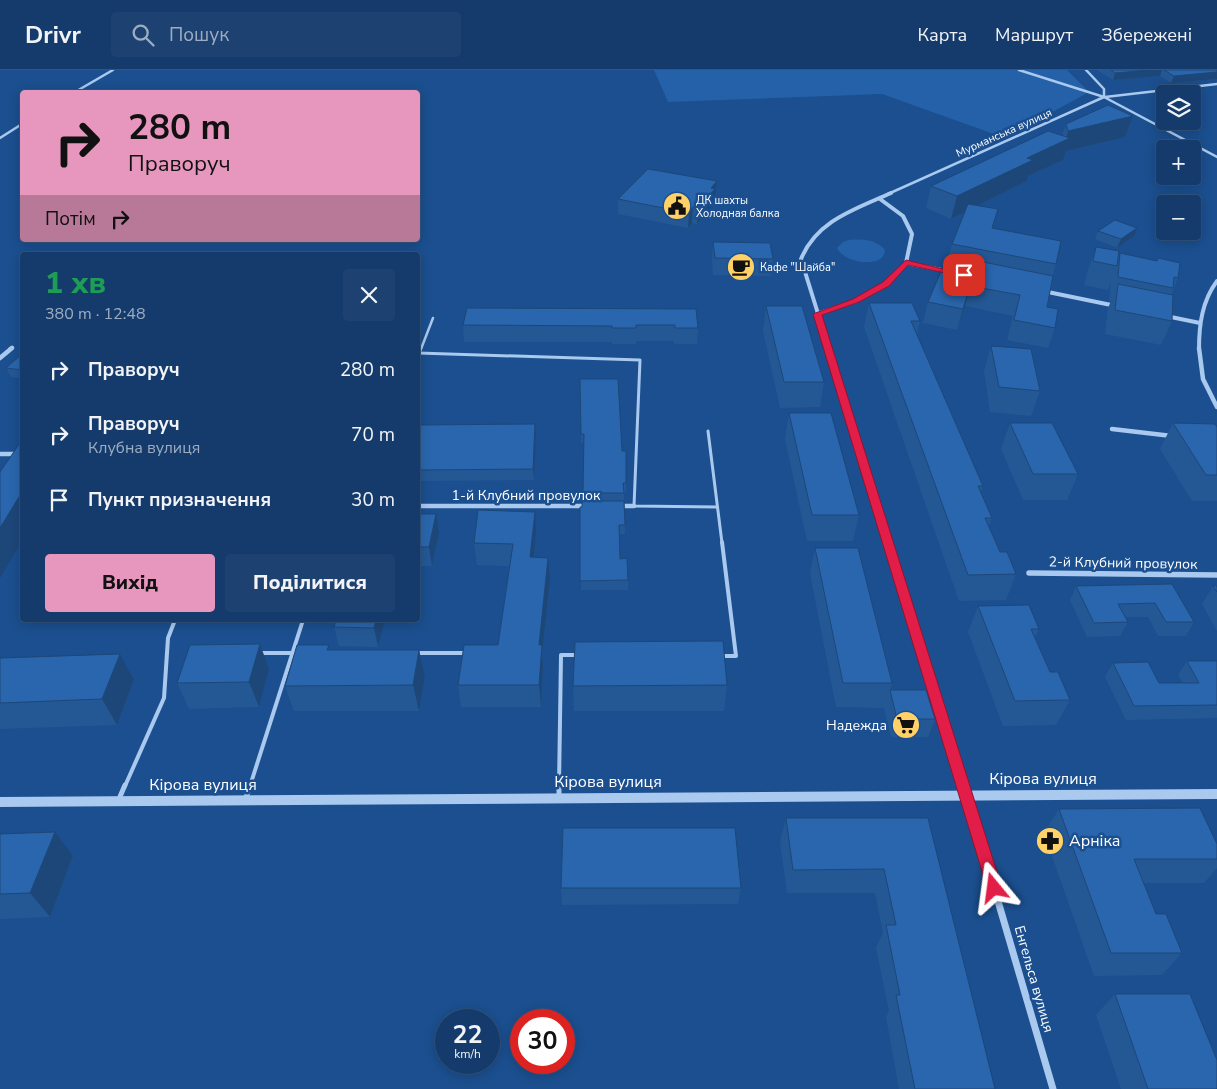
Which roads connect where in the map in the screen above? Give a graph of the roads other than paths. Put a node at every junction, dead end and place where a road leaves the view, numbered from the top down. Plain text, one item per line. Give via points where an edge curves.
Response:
1 (113, 70) edge
2 (1019, 70) edge
3 (1086, 70) edge
4 (1217, 84) edge
5 (79, 90) edge
6 (1104, 97) junction
7 (20, 125) edge
8 (0, 138) edge
9 (1217, 157) edge
10 (880, 199) junction
11 (906, 263) junction
12 (955, 273) edge
13 (1217, 281) edge
14 (1033, 289) edge
15 (1121, 307) edge
16 (818, 314) junction
17 (1160, 315) edge
18 (432, 318) dead end
19 (1200, 323) junction
20 (12, 348) dead end
21 (420, 349) edge
22 (420, 354) edge
23 (0, 358) edge
24 (1217, 407) edge
25 (1112, 429) dead end
26 (708, 431) dead end
27 (1179, 437) edge
28 (0, 454) edge
29 (20, 454) edge
30 (420, 506) edge
31 (595, 506) edge
32 (615, 506) edge
33 (634, 506) junction
34 (717, 507) junction
35 (1029, 573) dead end
36 (1217, 575) edge
37 (174, 622) edge
38 (302, 622) edge
39 (256, 653) edge
40 (292, 653) junction
41 (302, 653) edge
42 (409, 653) edge
43 (478, 653) edge
44 (590, 655) edge
45 (717, 656) edge
46 (1217, 794) edge
47 (968, 796) junction
48 (559, 799) junction
49 (118, 801) junction
50 (245, 801) junction
51 (0, 802) edge
52 (1054, 1089) edge

1 - 5 street
2 - 6 street
3 - 6 street via 1104,89
4 - 6 street
6 - 9 street
6 - 10 street, Мурманська вулиця
7 - 8 street
10 - 11 street via 903,216 912,234
10 - 16 street, Енгельса вулиця via 834,219 807,242 801,259
11 - 12 street
11 - 16 street via 886,284 856,301
13 - 19 street
14 - 15 street
16 - 47 street, Енгельса вулиця
17 - 19 street
18 - 21 lane
19 - 24 street via 1202,376
20 - 23 street
22 - 33 lane via 640,360
25 - 27 street
26 - 34 lane
28 - 29 street
30 - 31 street, 1-й Клубний провулок
32 - 33 street, 1-й Клубний провулок
33 - 34 lane
34 - 45 lane via 736,656
35 - 36 street, 2-й Клубний провулок
37 - 49 lane via 168,638 164,698
38 - 40 lane
39 - 40 lane
40 - 41 lane
40 - 50 lane
42 - 43 lane
44 - 48 lane via 560,655
46 - 47 street, Кірова вулиця
47 - 48 street, Кірова вулиця
47 - 52 street, Енгельса вулиця
48 - 50 street, Кірова вулиця
49 - 50 street, Кірова вулиця
49 - 51 street, Кірова вулиця

